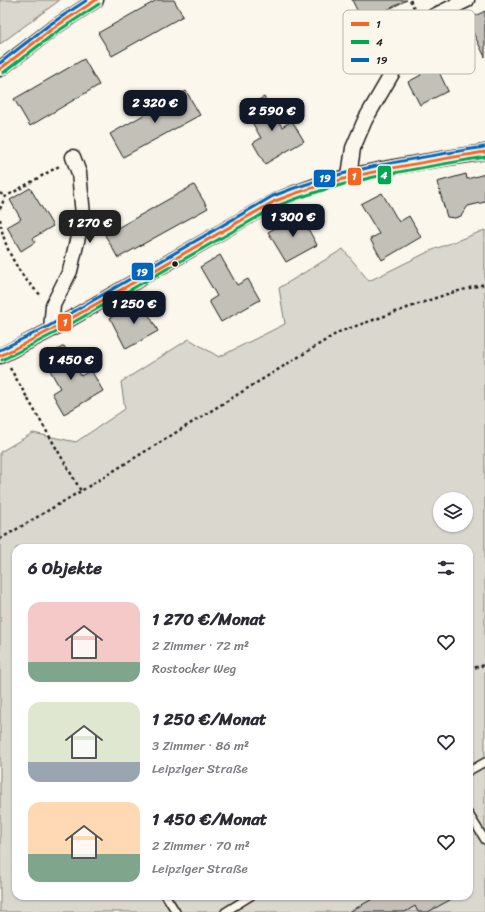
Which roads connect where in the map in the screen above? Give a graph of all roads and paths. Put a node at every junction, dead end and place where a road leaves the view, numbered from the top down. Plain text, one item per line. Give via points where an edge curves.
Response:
1 (96, 0) edge
2 (467, 0) edge
3 (446, 10) edge
4 (0, 69) edge
5 (392, 74) edge
6 (485, 152) edge
7 (74, 157) dead end
8 (54, 169) dead end
9 (349, 176) junction
10 (0, 194) edge
11 (6, 197) junction
12 (0, 209) edge
13 (0, 219) edge
14 (0, 227) edge
15 (485, 284) edge
16 (53, 305) junction
17 (51, 330) junction
18 (1, 356) edge
19 (81, 491) junction
20 (0, 538) edge
21 (485, 665) edge
22 (473, 668) edge
23 (485, 762) edge
24 (473, 769) edge
25 (473, 820) edge
26 (485, 840) edge
27 (168, 900) edge
28 (244, 900) edge
29 (176, 912) edge
30 (225, 912) edge

1 - 4 street via 52,29
2 - 3 street
5 - 9 street via 365,120 353,148
6 - 9 street
7 - 16 street via 79,173 83,215 70,271
8 - 11 path
9 - 17 street via 301,190 275,201
10 - 11 path
11 - 12 path
13 - 14 path
14 - 16 path via 16,267 34,289
15 - 19 path via 447,294 339,332
16 - 17 street
17 - 18 street
18 - 19 path
19 - 20 path
21 - 22 path
23 - 24 lane
25 - 26 lane
27 - 29 lane
28 - 30 lane

